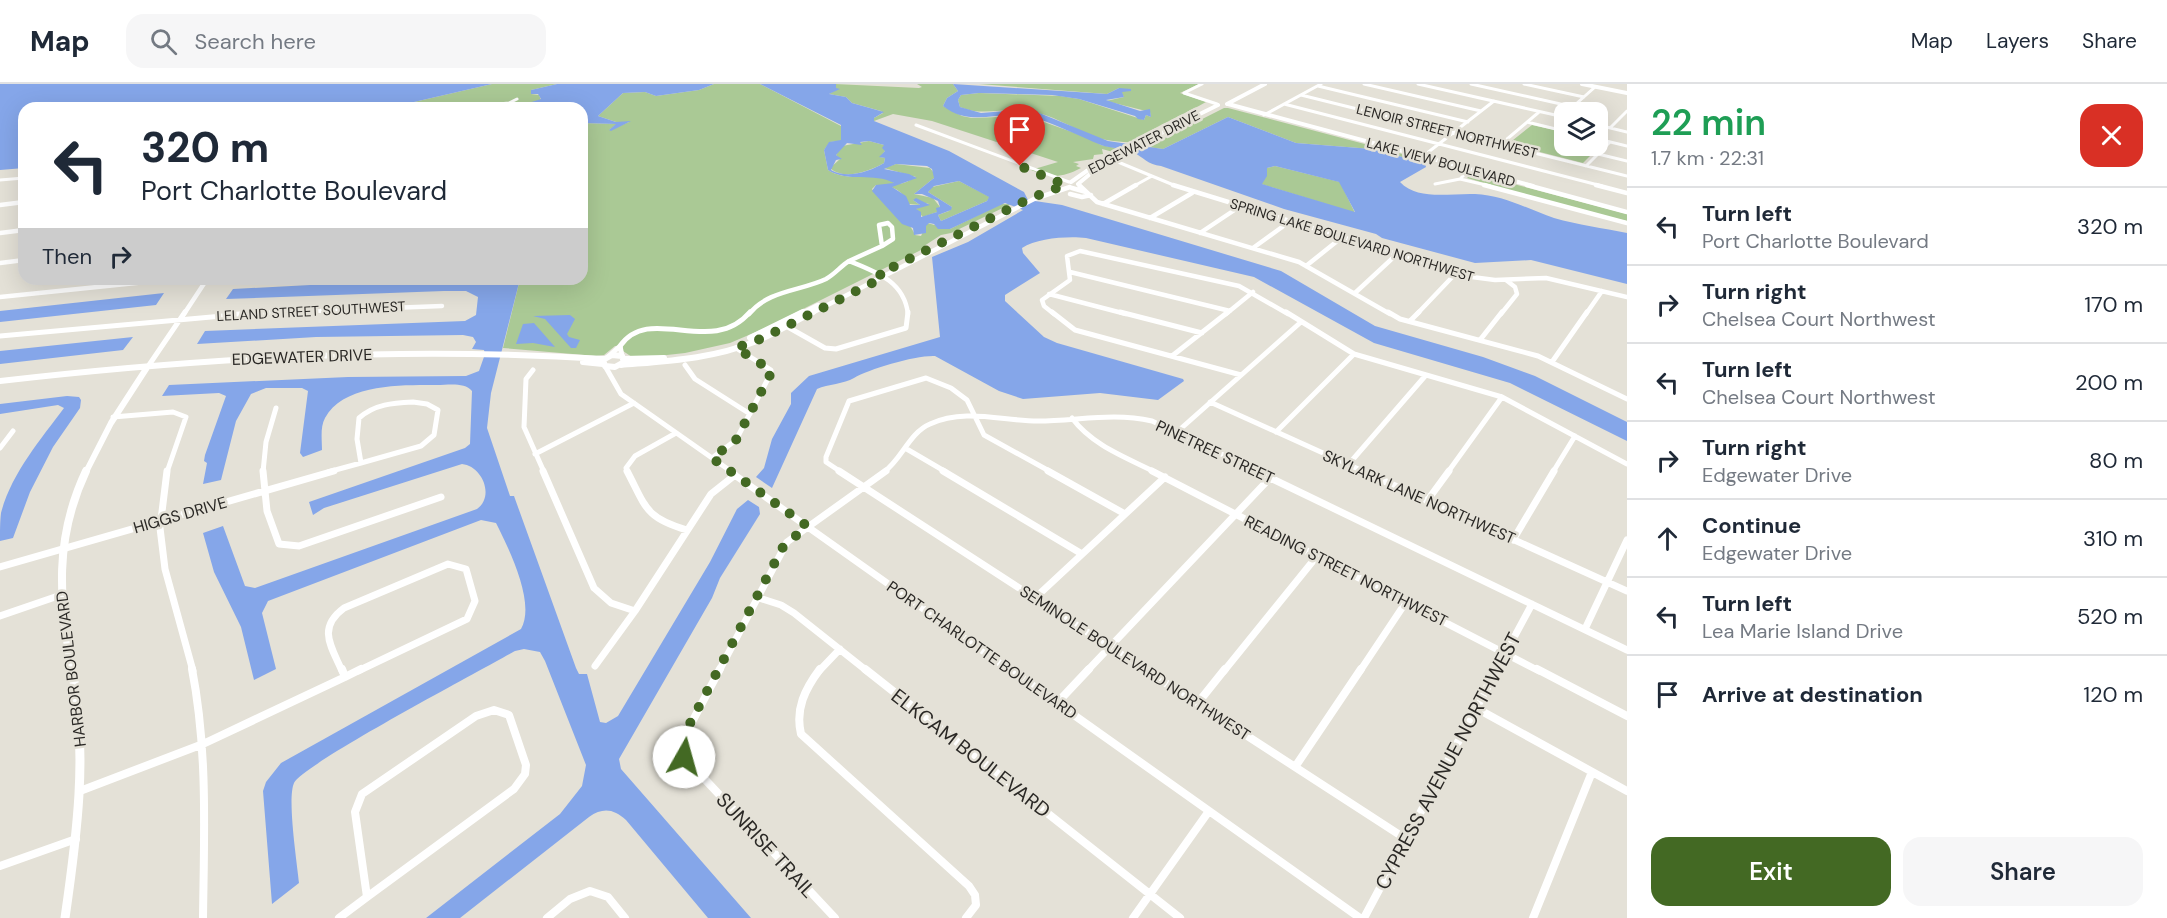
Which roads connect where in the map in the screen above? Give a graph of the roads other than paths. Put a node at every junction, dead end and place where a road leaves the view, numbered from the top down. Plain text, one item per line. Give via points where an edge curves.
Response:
1 (1202, 84) edge
2 (1258, 84) edge
3 (1265, 84) edge
4 (1364, 84) edge
5 (1418, 84) edge
6 (1471, 84) edge
7 (1524, 84) edge
8 (1582, 84) edge
9 (1320, 85) edge
10 (1595, 87) junction
11 (1627, 93) edge
12 (1301, 95) junction
13 (1584, 97) junction
14 (517, 99) dead end
15 (1494, 101) junction
16 (510, 102) edge
17 (1579, 102) edge
18 (1554, 103) edge
19 (1222, 104) junction
20 (1284, 104) junction
21 (1481, 111) junction
22 (1627, 111) edge
23 (1539, 112) junction
24 (1554, 114) edge
25 (1264, 115) junction
26 (1468, 122) junction
27 (1527, 122) junction
28 (916, 125) dead end
29 (1174, 126) junction
30 (1610, 128) joint
31 (1554, 129) edge
32 (1627, 132) edge
33 (1453, 133) junction
34 (1161, 136) junction
35 (1610, 142) edge
36 (1141, 144) junction
37 (1438, 144) junction
38 (1500, 145) junction
39 (1627, 146) edge
40 (1127, 152) junction
41 (1596, 156) edge
42 (1606, 156) edge
43 (1422, 157) junction
44 (1627, 161) edge
45 (1118, 162) dead end
46 (1586, 166) junction
47 (1469, 170) junction
48 (1152, 176) junction
49 (1627, 176) edge
50 (18, 178) edge
51 (1460, 178) junction
52 (0, 180) edge
53 (1078, 184) junction
54 (1435, 184) dead end
55 (1069, 185) junction
56 (1192, 193) junction
57 (1627, 193) edge
58 (1070, 194) dead end
59 (1090, 194) junction
60 (18, 203) edge
61 (1103, 204) junction
62 (0, 205) edge
63 (1239, 207) junction
64 (1627, 212) edge
65 (1150, 218) junction
66 (1289, 222) junction
67 (1627, 223) edge
68 (18, 231) edge
69 (0, 233) edge
70 (1200, 233) junction
71 (894, 238) junction
72 (1341, 238) junction
73 (883, 239) junction
74 (882, 247) junction
75 (1252, 248) junction
76 (1397, 255) junction
77 (18, 261) edge
78 (849, 261) junction
79 (0, 263) edge
80 (1306, 266) junction
81 (1070, 272) junction
82 (1457, 272) junction
83 (876, 273) junction
84 (1505, 280) junction
85 (117, 285) edge
86 (203, 285) edge
87 (1602, 291) junction
88 (1253, 292) junction
89 (1355, 293) junction
90 (1049, 294) junction
91 (0, 297) edge
92 (1627, 297) edge
93 (442, 306) dead end
94 (1230, 311) junction
95 (181, 317) junction
96 (1410, 321) junction
97 (1301, 322) junction
98 (786, 326) junction
99 (1202, 333) junction
100 (0, 336) edge
101 (1480, 340) junction
102 (620, 346) junction
103 (736, 348) junction
104 (1354, 354) junction
105 (1172, 356) junction
106 (605, 361) junction
107 (621, 362) junction
108 (1552, 362) junction
109 (685, 365) dead end
110 (147, 367) junction
111 (533, 370) dead end
112 (612, 375) junction
113 (1241, 375) junction
114 (1426, 375) junction
115 (0, 383) edge
116 (1627, 391) edge
117 (1502, 397) junction
118 (1625, 398) edge
119 (1210, 402) junction
120 (634, 403) junction
121 (276, 408) dead end
122 (750, 414) junction
123 (973, 416) junction
124 (113, 417) junction
125 (1072, 418) junction
126 (13, 431) dead end
127 (1177, 432) junction
128 (1276, 432) junction
129 (676, 433) junction
130 (1575, 436) junction
131 (0, 448) edge
132 (905, 448) junction
133 (536, 454) junction
134 (712, 458) junction
135 (360, 463) junction
136 (1627, 464) edge
137 (1348, 465) junction
138 (735, 475) junction
139 (1165, 477) junction
140 (1270, 478) junction
141 (863, 487) junction
142 (264, 491) junction
143 (441, 497) dead end
144 (1427, 501) junction
145 (1125, 514) junction
146 (1236, 514) junction
147 (160, 521) junction
148 (807, 526) junction
149 (687, 530) junction
150 (1513, 540) junction
151 (1627, 540) edge
152 (63, 549) junction
153 (1082, 554) junction
154 (1317, 556) junction
155 (0, 567) edge
156 (1607, 582) junction
157 (1627, 591) edge
158 (61, 595) junction
159 (756, 597) junction
160 (1035, 598) junction
161 (1406, 602) junction
162 (1532, 604) junction
163 (635, 611) junction
164 (0, 616) edge
165 (1585, 629) junction
166 (1110, 647) junction
167 (840, 649) junction
168 (1627, 650) edge
169 (1505, 653) junction
170 (595, 666) dead end
171 (345, 677) junction
172 (1057, 703) junction
173 (1197, 704) junction
174 (1476, 708) junction
175 (1627, 716) edge
176 (203, 744) junction
177 (1295, 767) junction
178 (1592, 772) junction
179 (80, 791) junction
180 (1627, 791) edge
181 (1209, 811) junction
182 (77, 838) junction
183 (1406, 838) junction
184 (0, 866) edge
185 (1150, 894) junction
186 (367, 898) junction
187 (65, 918) edge
188 (203, 918) edge
189 (339, 918) edge
190 (547, 918) edge
191 (625, 918) edge
192 (835, 918) edge
193 (966, 918) edge
194 (1132, 918) edge
195 (1180, 918) edge
196 (1362, 918) edge
197 (1533, 918) edge

1 - 19 street via 1185,93
2 - 19 street, EDGEWATER DRIVE
3 - 19 street, EDGEWATER DRIVE
4 - 21 street
5 - 15 street
6 - 18 street
7 - 13 street
8 - 10 street
9 - 12 street
9 - 26 street
10 - 11 street
10 - 13 street
12 - 20 street
12 - 33 street, LENOIR STREET NORTHWEST
13 - 17 street
14 - 16 street
15 - 21 street
15 - 23 street
19 - 25 street, LAKE VIEW BOULEVARD
19 - 29 street, EDGEWATER DRIVE
19 - 34 street, EDGEWATER DRIVE
20 - 25 street
20 - 37 street
21 - 26 street
22 - 30 street
23 - 24 street
23 - 27 street
25 - 43 street, LAKE VIEW BOULEVARD
26 - 33 street
27 - 31 street
27 - 38 street
28 - 55 street
29 - 34 street
29 - 36 street, EDGEWATER DRIVE
30 - 32 street
33 - 37 street
33 - 38 street, LENOIR STREET NORTHWEST
34 - 36 street, EDGEWATER DRIVE
35 - 39 street
36 - 40 street, EDGEWATER DRIVE
37 - 43 street
37 - 57 street
38 - 46 street, LENOIR STREET NORTHWEST
40 - 53 street, EDGEWATER DRIVE
40 - 55 street, EDGEWATER DRIVE via 1091,168
41 - 46 street
42 - 44 street
43 - 47 street, LAKE VIEW BOULEVARD
45 - 48 street, SPRING LAKE BOULEVARD NORTHWEST
46 - 49 street, LENOIR STREET NORTHWEST
47 - 51 street
47 - 64 street, LAKE VIEW BOULEVARD
48 - 56 street, SPRING LAKE BOULEVARD NORTHWEST
48 - 61 street
50 - 52 street
51 - 54 street
51 - 67 street
53 - 55 street
53 - 59 street
55 - 59 street
55 - 83 street, EDGEWATER DRIVE
56 - 63 street, SPRING LAKE BOULEVARD NORTHWEST
56 - 65 street
58 - 59 street
59 - 61 street
60 - 62 street
61 - 65 street
63 - 66 street, SPRING LAKE BOULEVARD NORTHWEST
63 - 70 street
65 - 70 street
66 - 72 street, SPRING LAKE BOULEVARD NORTHWEST
66 - 75 street
68 - 69 street
70 - 75 street
71 - 73 street
71 - 73 street via 891,224 884,222 878,230
71 - 74 street
72 - 76 street, SPRING LAKE BOULEVARD NORTHWEST
72 - 80 street
73 - 74 street
74 - 78 street
75 - 80 street
76 - 82 street, SPRING LAKE BOULEVARD NORTHWEST
76 - 89 street
77 - 79 street
78 - 83 street
78 - 102 street via 825,279 764,300 728,329 701,334 636,331 625,336
80 - 89 street
81 - 88 street via 1067,256 1085,251
81 - 90 street via 1070,280
81 - 94 street
82 - 84 street, SPRING LAKE BOULEVARD NORTHWEST
82 - 96 street
83 - 98 street, EDGEWATER DRIVE
83 - 98 street via 895,282 904,292 906,328 830,349
83 - 107 street, EDGEWATER DRIVE via 740,342 674,357
84 - 87 street, SPRING LAKE BOULEVARD NORTHWEST via 1546,278
84 - 101 street via 1515,287 1517,294
85 - 91 street
86 - 95 street, HARBOR BOULEVARD
87 - 92 street, SPRING LAKE BOULEVARD NORTHWEST
87 - 108 street
88 - 94 street
88 - 97 street
89 - 96 street
90 - 99 street
90 - 105 street via 1042,303 1075,330
93 - 95 street, LELAND STREET SOUTHWEST
94 - 99 street
95 - 100 street, LELAND STREET SOUTHWEST
95 - 110 street, HARBOR BOULEVARD
96 - 101 street
97 - 104 street
97 - 113 street
98 - 103 street, EDGEWATER DRIVE
99 - 105 street
101 - 108 street
102 - 106 street
102 - 107 street
103 - 107 street, EDGEWATER DRIVE via 684,360
103 - 122 street via 771,370
104 - 114 street
104 - 128 street
105 - 113 street
106 - 107 street
106 - 107 street
106 - 110 street, EDGEWATER DRIVE via 481,355
106 - 112 street, PORT CHARLOTTE BOULEVARD
107 - 112 street
108 - 118 street
109 - 122 street via 695,379
110 - 115 street, EDGEWATER DRIVE
110 - 124 street, HARBOR BOULEVARD
111 - 133 street via 526,379 524,423
112 - 120 street, PORT CHARLOTTE BOULEVARD via 615,388
113 - 119 street
114 - 117 street
114 - 137 street
116 - 118 street
117 - 130 street
117 - 144 street
119 - 127 street
119 - 128 street, SKYLARK LANE NORTHWEST
120 - 129 street, PORT CHARLOTTE BOULEVARD
120 - 133 street
121 - 142 street via 265,444
122 - 134 street via 733,444
123 - 125 street, PINETREE STREET via 1028,421
123 - 132 street, PINETREE STREET via 927,424
123 - 141 street, SEMINOLE BOULEVARD NORTHWEST via 964,398 926,378 849,402 826,462
123 - 145 street via 977,428 988,438
124 - 147 street via 173,412 186,417 167,469
124 - 152 street, HARBOR BOULEVARD via 79,484
125 - 127 street, PINETREE STREET via 1130,416
125 - 139 street, READING STREET NORTHWEST via 1093,440
126 - 131 street
127 - 140 street, PINETREE STREET
128 - 137 street, SKYLARK LANE NORTHWEST
129 - 134 street, PORT CHARLOTTE BOULEVARD
129 - 149 street via 635,456 626,468 653,516
130 - 136 street
130 - 150 street
132 - 141 street, PINETREE STREET via 895,464
132 - 153 street
133 - 163 street via 594,588 611,603
134 - 138 street, PORT CHARLOTTE BOULEVARD
135 - 135 street, HIGGS DRIVE via 358,422 367,411 392,404 426,404 438,410 434,435 427,443
135 - 142 street, HIGGS DRIVE
137 - 144 street, SKYLARK LANE NORTHWEST
138 - 148 street, PORT CHARLOTTE BOULEVARD
138 - 149 street via 711,494
139 - 145 street
139 - 146 street, READING STREET NORTHWEST
140 - 146 street
140 - 162 street, PINETREE STREET
141 - 148 street, PINETREE STREET
141 - 160 street, SEMINOLE BOULEVARD NORTHWEST
142 - 143 street via 275,536 279,544 291,548
142 - 147 street, HIGGS DRIVE
144 - 150 street, SKYLARK LANE NORTHWEST
145 - 153 street
146 - 154 street, READING STREET NORTHWEST
146 - 166 street
147 - 152 street, HIGGS DRIVE
147 - 176 street via 165,569 195,679
148 - 159 street, SUNRISE TRAIL via 783,547
148 - 172 street, PORT CHARLOTTE BOULEVARD
149 - 163 street
150 - 156 street, SKYLARK LANE NORTHWEST
151 - 156 street
152 - 155 street, HIGGS DRIVE
152 - 158 street, HARBOR BOULEVARD
153 - 160 street
154 - 161 street, READING STREET NORTHWEST
154 - 173 street
156 - 157 street, SKYLARK LANE NORTHWEST
156 - 165 street
158 - 164 street
158 - 179 street, HARBOR BOULEVARD via 78,697
159 - 167 street, ELKCAM BOULEVARD via 788,609
159 - 192 street, SUNRISE TRAIL via 685,733 682,749 689,763
160 - 166 street, SEMINOLE BOULEVARD NORTHWEST
161 - 169 street, READING STREET NORTHWEST
161 - 177 street
162 - 165 street, PINETREE STREET
162 - 169 street, CYPRESS AVENUE NORTHWEST
163 - 170 street
165 - 168 street, PINETREE STREET
166 - 172 street
166 - 173 street, SEMINOLE BOULEVARD NORTHWEST
167 - 185 street, ELKCAM BOULEVARD
167 - 193 street via 825,661 813,679 797,719 801,734 969,886 976,905
169 - 174 street, CYPRESS AVENUE NORTHWEST
169 - 175 street, READING STREET NORTHWEST
171 - 171 street via 326,631 330,618 440,566 455,564 466,569 477,602 467,619
171 - 176 street
172 - 181 street, PORT CHARLOTTE BOULEVARD
173 - 177 street, SEMINOLE BOULEVARD NORTHWEST
174 - 178 street
174 - 183 street, CYPRESS AVENUE NORTHWEST
176 - 179 street
176 - 188 street
177 - 183 street, SEMINOLE BOULEVARD NORTHWEST
178 - 180 street
178 - 197 street
179 - 182 street, HARBOR BOULEVARD
181 - 185 street
181 - 196 street, PORT CHARLOTTE BOULEVARD
182 - 184 street
182 - 187 street, HARBOR BOULEVARD
183 - 196 street, CYPRESS AVENUE NORTHWEST
185 - 194 street
185 - 195 street, ELKCAM BOULEVARD
186 - 186 street via 521,782 526,765 509,715 494,710 476,716 362,794 355,812
186 - 189 street
190 - 191 street via 570,899 590,891 608,897

